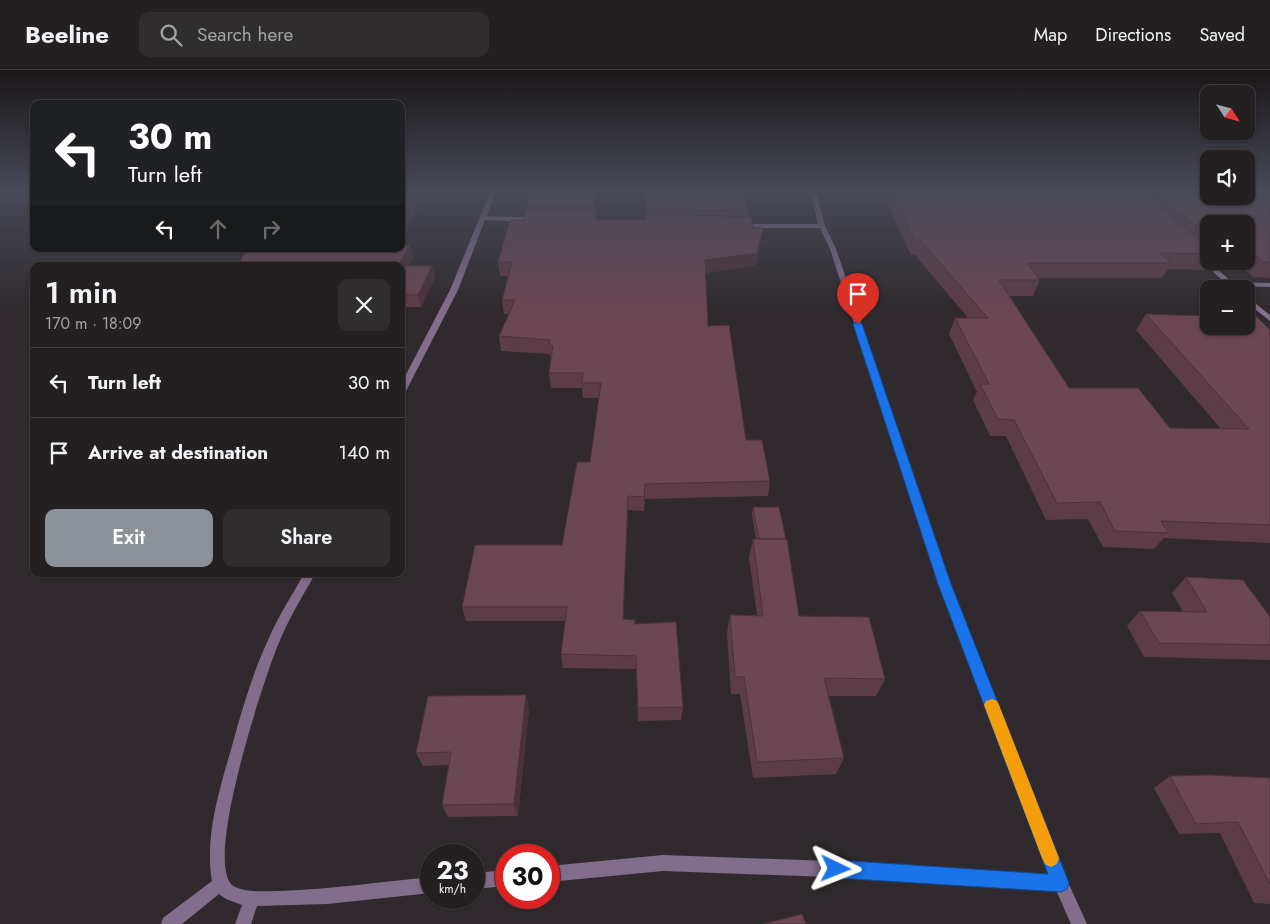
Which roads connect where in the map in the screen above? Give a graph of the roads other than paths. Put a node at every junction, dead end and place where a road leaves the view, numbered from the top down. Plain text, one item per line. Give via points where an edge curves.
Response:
1 (478, 230) edge
2 (824, 230) edge
3 (1189, 248) edge
4 (1226, 280) edge
5 (1255, 285) edge
6 (1270, 285) edge
7 (1255, 306) edge
8 (1270, 319) edge
9 (405, 385) edge
10 (307, 577) edge
11 (560, 873) edge
12 (1061, 883) junction
13 (220, 884) junction
14 (420, 886) edge
15 (252, 898) junction
16 (169, 924) edge
17 (243, 924) edge
18 (1079, 924) edge

1 - 9 street via 454,290
2 - 12 street via 945,584
3 - 4 street
5 - 6 street
7 - 8 street
10 - 13 street via 271,645 246,719 222,817 216,864
11 - 12 street via 663,863 855,870
12 - 18 street
13 - 15 street via 232,894
13 - 16 street
14 - 15 street via 272,900
15 - 17 street

